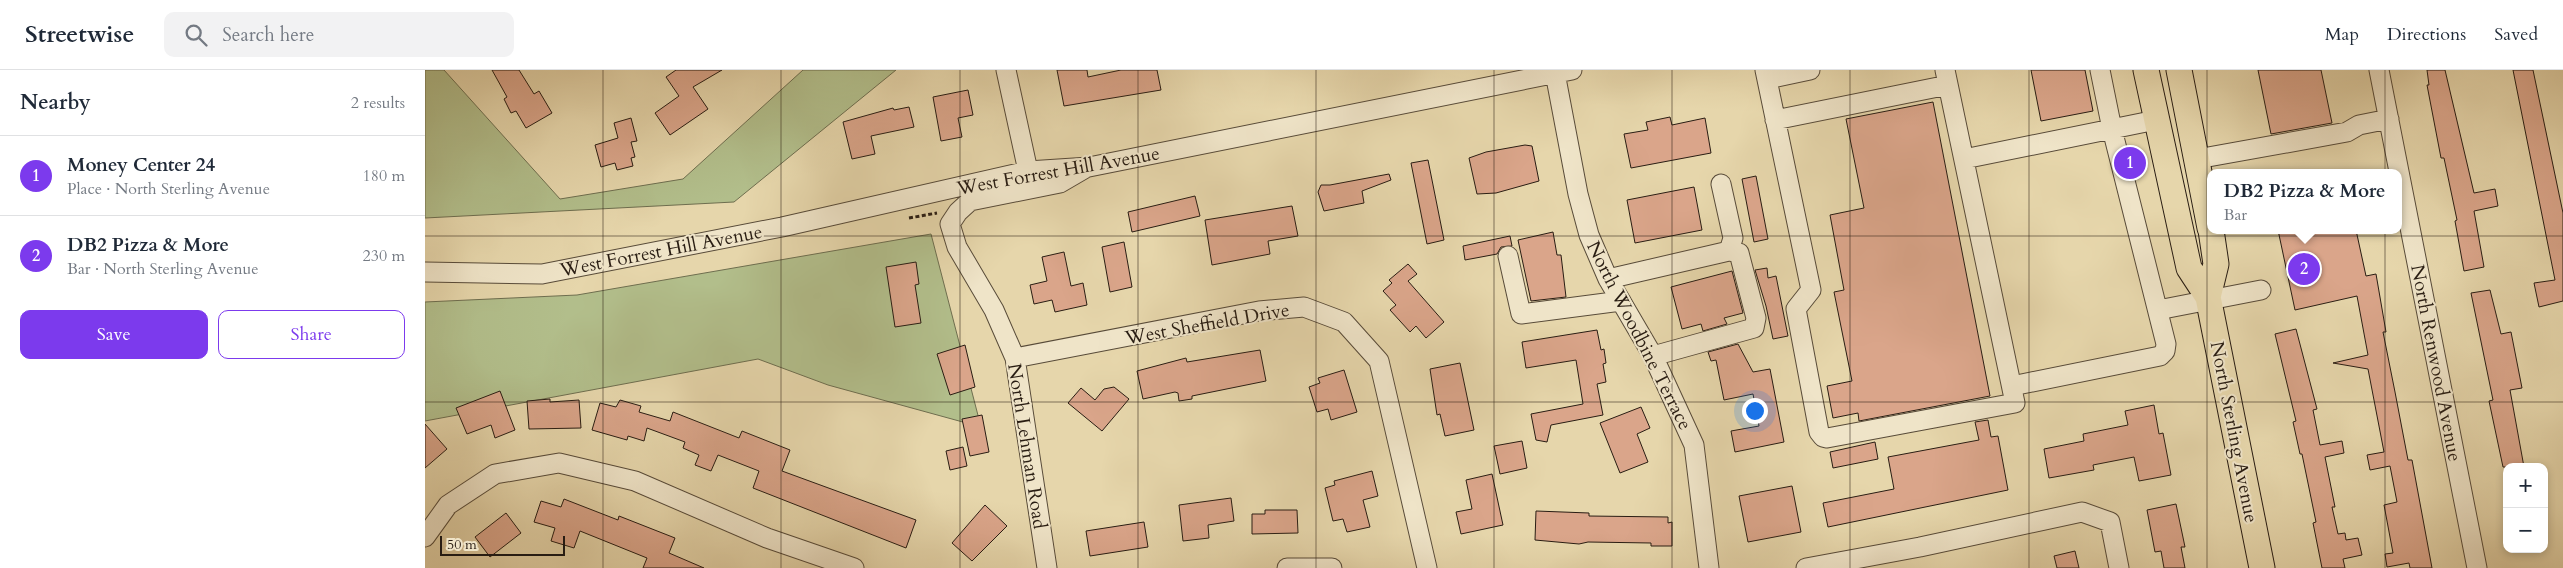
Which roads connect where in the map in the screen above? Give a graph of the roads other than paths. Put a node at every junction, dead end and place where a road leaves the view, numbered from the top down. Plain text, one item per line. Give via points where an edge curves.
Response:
1 (1006, 70) edge
2 (1810, 70) edge
3 (2100, 70) edge
4 (2146, 70) edge
5 (2179, 70) edge
6 (2379, 70) edge
7 (1563, 72) edge
8 (1766, 74) edge
9 (1946, 78) edge
10 (2389, 119) junction
11 (1775, 120) junction
12 (2157, 120) junction
13 (2112, 129) junction
14 (1964, 159) junction
15 (2197, 159) junction
16 (1089, 167) junction
17 (2399, 169) edge
18 (1028, 171) junction
19 (1721, 184) dead end
20 (2402, 185) edge
21 (2207, 206) edge
22 (2212, 234) edge
23 (1729, 251) junction
24 (1508, 256) dead end
25 (425, 272) edge
26 (1608, 279) junction
27 (2261, 290) dead end
28 (2209, 299) junction
29 (1621, 302) junction
30 (2158, 310) junction
31 (1653, 356) junction
32 (1015, 358) junction
33 (2012, 386) junction
34 (425, 537) edge
35 (854, 568) edge
36 (1047, 568) edge
37 (1287, 568) edge
38 (1333, 568) edge
39 (1427, 568) edge
40 (1709, 568) edge
41 (1805, 568) edge
42 (2119, 568) edge
43 (2262, 568) edge
44 (2477, 568) edge

1 - 18 street
2 - 8 street
3 - 13 street
4 - 12 main road, North Sterling Avenue
5 - 15 main road, North Sterling Avenue
6 - 10 street, North Renwood Avenue
7 - 16 street, West Forrest Hill Avenue
7 - 26 street, North Woodbine Terrace via 1578,194 1589,234
8 - 11 street
9 - 11 street
9 - 14 street
10 - 15 street via 2359,124 2347,132
10 - 17 street, North Renwood Avenue
11 - 33 street via 1811,290 1796,309 1819,432 1823,437 2015,403
12 - 13 street
12 - 28 main road, North Sterling Avenue via 2189,268
13 - 14 street
13 - 30 street
14 - 33 street
15 - 21 main road, North Sterling Avenue
16 - 18 street, West Forrest Hill Avenue
16 - 32 street, North Lehman Road via 1060,183 970,201 951,224 957,247 994,310
18 - 25 street, West Forrest Hill Avenue via 782,227 542,274
19 - 23 street via 1733,238
20 - 44 street, North Renwood Avenue
22 - 28 main road, North Sterling Avenue via 2217,264
23 - 26 street
23 - 31 street via 1739,253 1742,260 1756,318 1754,328
24 - 29 street via 1521,314
26 - 29 street, North Woodbine Terrace
27 - 28 street
28 - 30 street
28 - 43 main road, North Sterling Avenue
29 - 31 street, North Woodbine Terrace
30 - 33 street via 2166,344 2160,356
31 - 40 street, North Woodbine Terrace via 1694,444
32 - 36 street, North Lehman Road
32 - 39 street, West Sheffield Drive via 1259,310 1305,307 1344,322 1379,361
34 - 35 street via 448,506 495,474 559,463 635,481 767,538
37 - 38 street
41 - 42 street via 2082,512 2110,522

